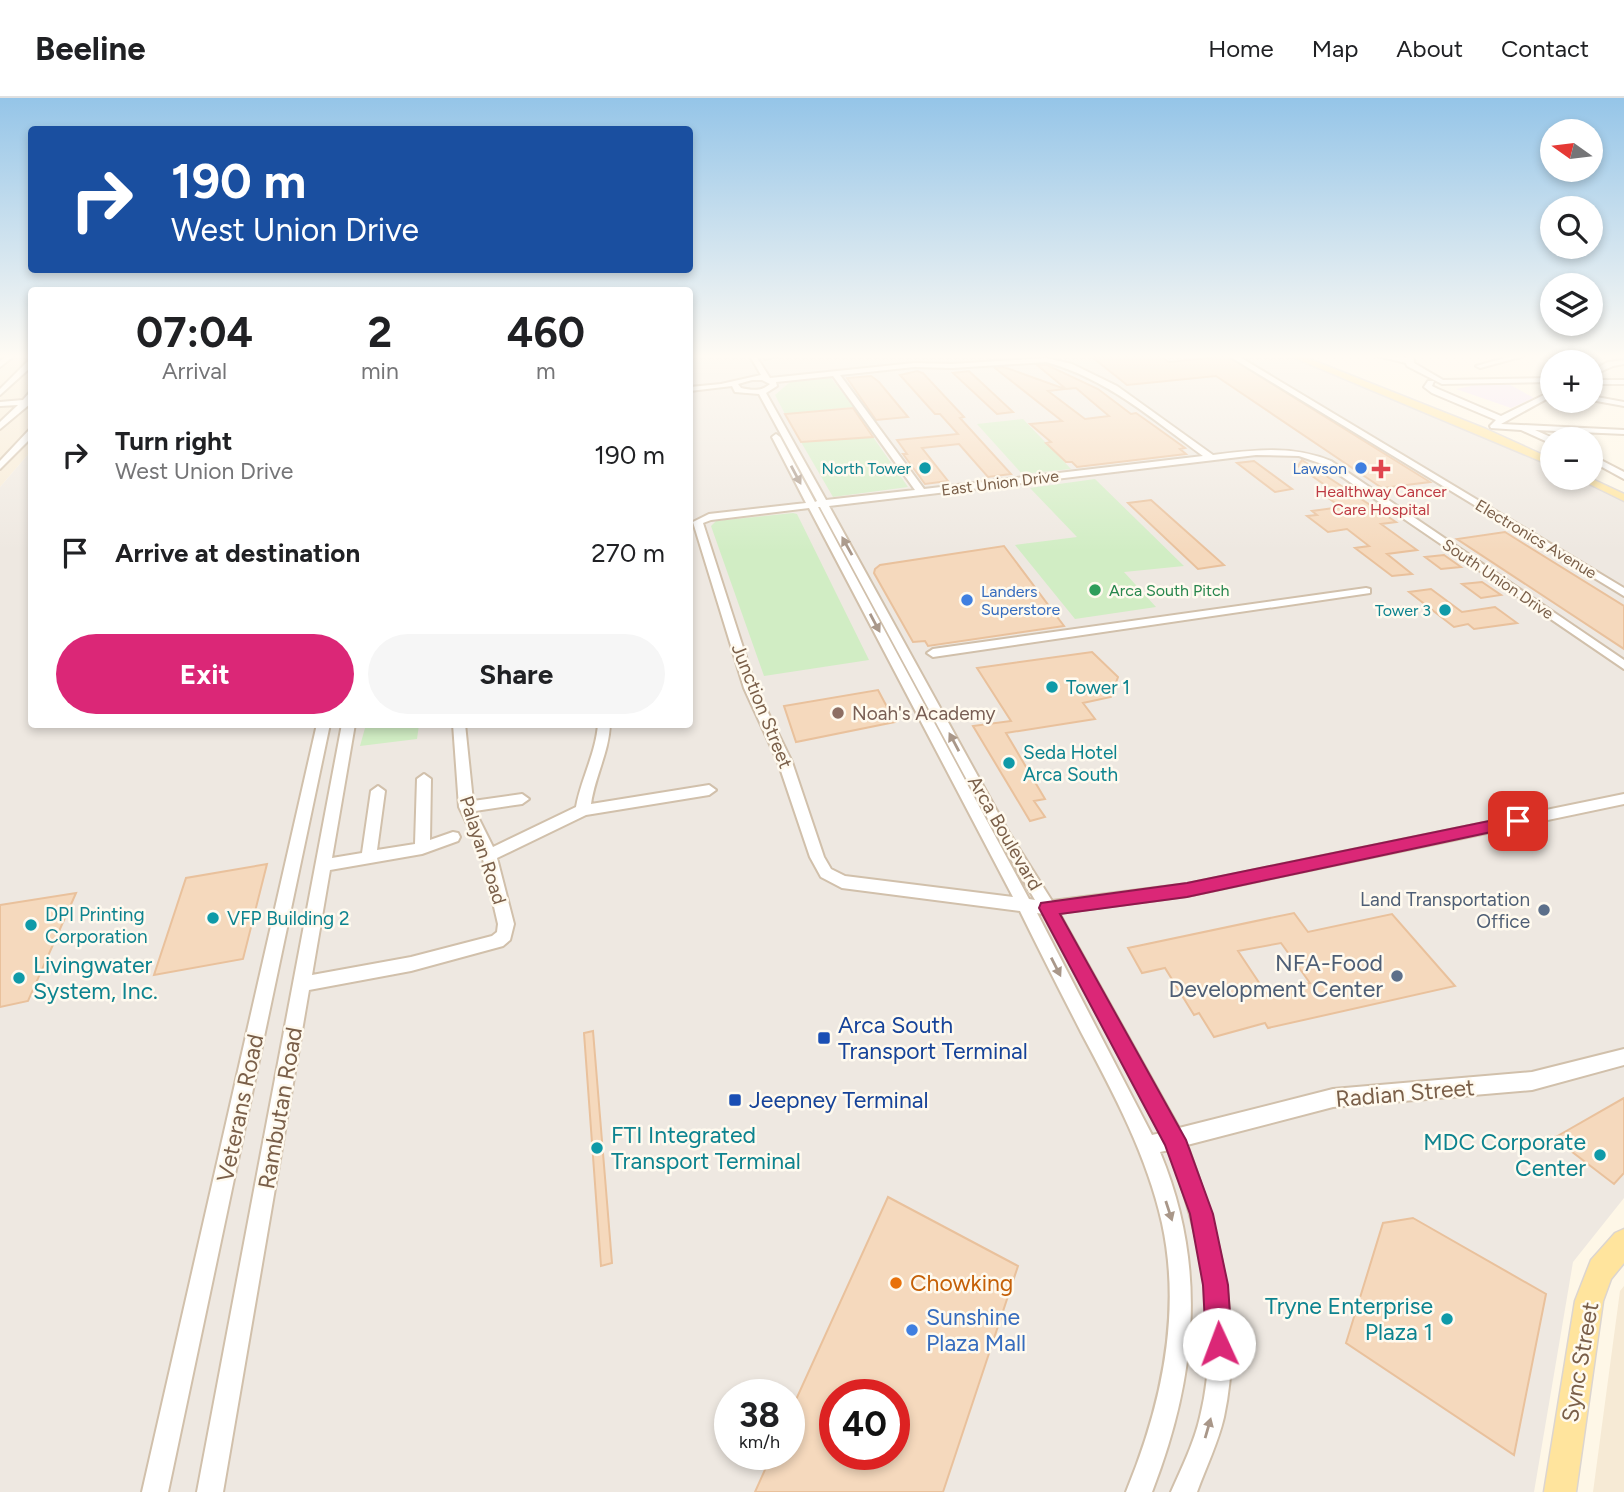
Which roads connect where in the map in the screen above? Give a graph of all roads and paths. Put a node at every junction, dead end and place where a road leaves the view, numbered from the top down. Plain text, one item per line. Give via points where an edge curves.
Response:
1 (773, 421) edge
2 (870, 421) edge
3 (1160, 421) edge
4 (1340, 421) edge
5 (1457, 421) edge
6 (1499, 421) edge
7 (1494, 426) junction
8 (1521, 427) junction
9 (1482, 431) junction
10 (1624, 432) edge
11 (28, 436) edge
12 (1540, 436) edge
13 (1300, 452) joint
14 (1211, 458) junction
15 (1540, 458) edge
16 (1603, 464) edge
17 (0, 466) edge
18 (1624, 476) edge
19 (1603, 488) edge
20 (922, 493) junction
21 (1624, 498) edge
22 (818, 505) junction
23 (700, 519) joint
24 (1366, 591) dead end
25 (1624, 593) edge
26 (933, 653) dead end
27 (1624, 665) edge
28 (323, 728) edge
29 (348, 728) edge
30 (459, 728) edge
31 (604, 728) edge
32 (424, 779) dead end
33 (709, 790) dead end
34 (378, 791) dead end
35 (522, 799) dead end
36 (1624, 799) edge
37 (466, 807) junction
38 (583, 810) junction
39 (453, 837) dead end
40 (422, 848) junction
41 (489, 855) junction
42 (369, 857) junction
43 (324, 865) junction
44 (1026, 906) junction
45 (1048, 908) junction
46 (302, 984) junction
47 (1624, 1057) edge
48 (1175, 1140) junction
49 (1147, 1146) junction
50 (1624, 1242) edge
51 (155, 1492) edge
52 (210, 1492) edge
53 (1139, 1492) edge
54 (1184, 1492) edge
55 (1560, 1492) edge

1 - 22 street, Arca Boulevard
2 - 20 street
3 - 14 street
4 - 25 street, Electronics Avenue
5 - 9 main road
6 - 7 street
7 - 8 street
7 - 9 street
8 - 10 street
8 - 12 street
9 - 15 main road
11 - 17 street
13 - 14 street, East Union Drive
13 - 27 street, South Union Drive via 1328,463
14 - 20 street, East Union Drive
16 - 18 street
19 - 21 main road
20 - 22 street, East Union Drive
22 - 23 street, East Union Drive
22 -> 44 street, Arca Boulevard
45 -> 22 street, Arca Boulevard
23 - 44 street, Junction Street via 698,526 750,688 788,771 826,873 842,882
24 - 26 street
28 - 51 street, Veterans Road
29 - 43 street, Rambutan Road
30 - 37 street, Palayan Road
31 - 38 street
32 - 40 street
33 - 38 street
34 - 42 street
35 - 37 street
36 - 45 street via 1187,890
37 - 41 street, Palayan Road
38 - 41 street
39 - 40 street
40 - 42 street
41 - 46 street, Palayan Road via 506,924 497,941 411,964
42 - 43 street
43 - 46 street, Rambutan Road
44 - 45 street
44 -> 49 street, Arca Boulevard
45 - 48 street, Arca Boulevard
46 - 52 street, Rambutan Road
47 - 48 street, Radian Street via 1532,1081 1333,1098
48 - 49 street, Radian Street
54 -> 48 street, Arca Boulevard via 1214,1407 1220,1324 1202,1214
49 -> 53 street, Arca Boulevard via 1173,1224 1181,1283 1171,1400
50 - 55 main road, Sync Street via 1601,1270 1589,1301

